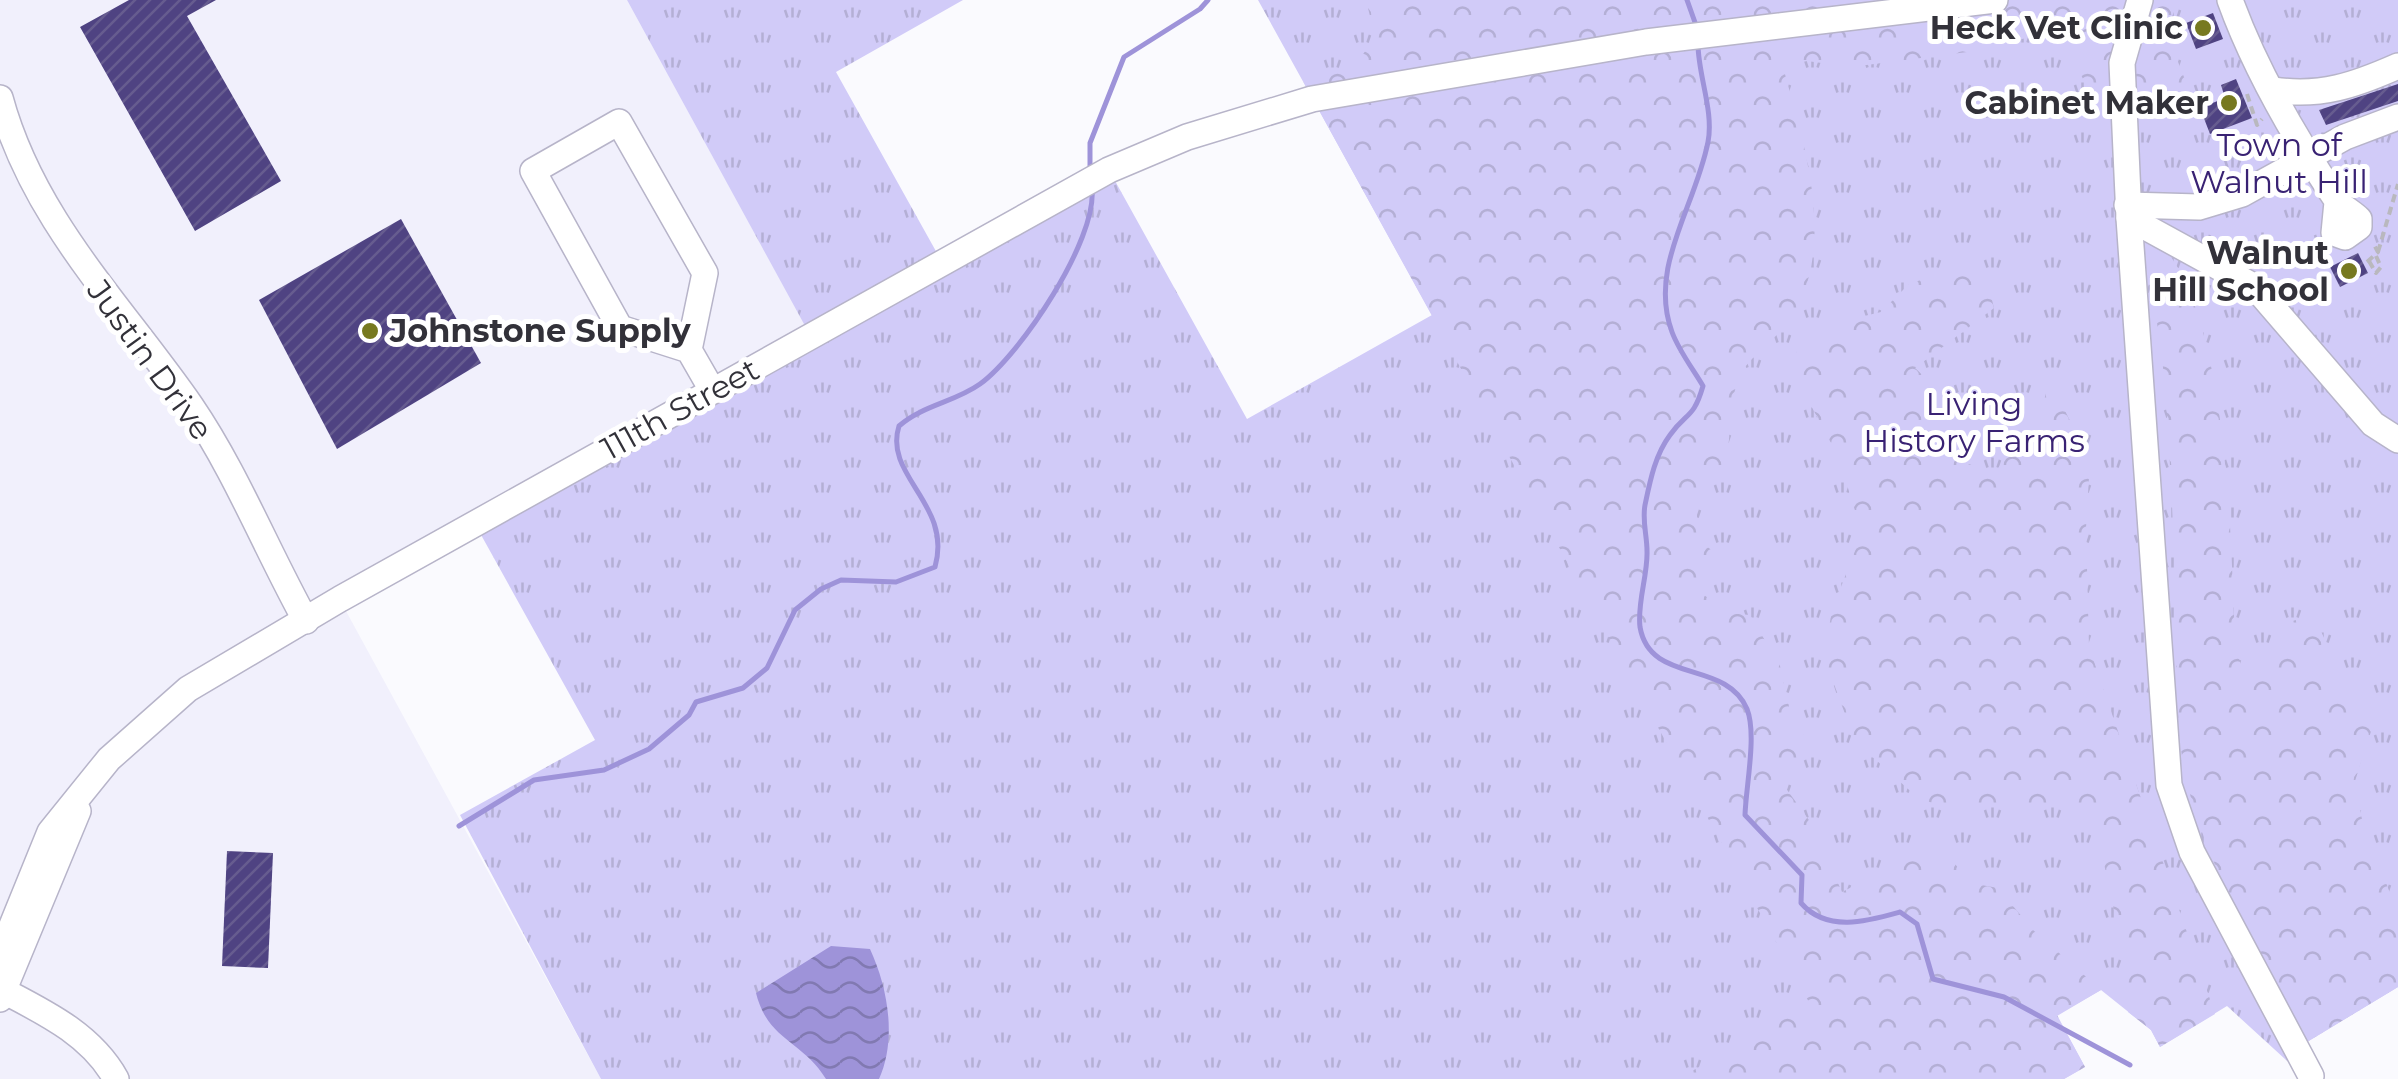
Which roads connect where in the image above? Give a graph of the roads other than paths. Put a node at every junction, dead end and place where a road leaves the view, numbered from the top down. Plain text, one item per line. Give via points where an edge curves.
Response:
1 (1995, 0) edge
2 (2140, 0) edge
3 (2230, 0) edge
4 (2398, 66) edge
5 (2274, 90) junction
6 (0, 98) edge
7 (2398, 117) edge
8 (2309, 154) junction
9 (2337, 202) dead end
10 (2128, 211) junction
11 (689, 350) junction
12 (712, 390) junction
13 (2398, 440) edge
14 (306, 621) junction
15 (88, 788) junction
16 (0, 956) edge
17 (1, 993) edge
18 (2311, 1076) dead end
19 (116, 1079) edge

1 - 12 street, 111th Street via 1646,42 1312,99 1108,170
2 - 10 street via 2122,63
3 - 5 street
4 - 5 street via 2339,90
5 - 8 street
6 - 14 street, Justin Drive via 44,204 193,410
7 - 8 street
8 - 9 street
8 - 10 street via 2267,182 2199,207
10 - 13 street via 2255,287 2372,424
10 - 18 street via 2169,785 2192,852
11 - 11 street via 620,328 533,171 619,122 705,273
11 - 12 street
12 - 14 street, 111th Street
14 - 15 street, 111th Street via 188,689 151,718
15 - 16 street, 111th Street via 50,832
15 - 17 street, 111th Street
17 - 19 street via 68,1027

